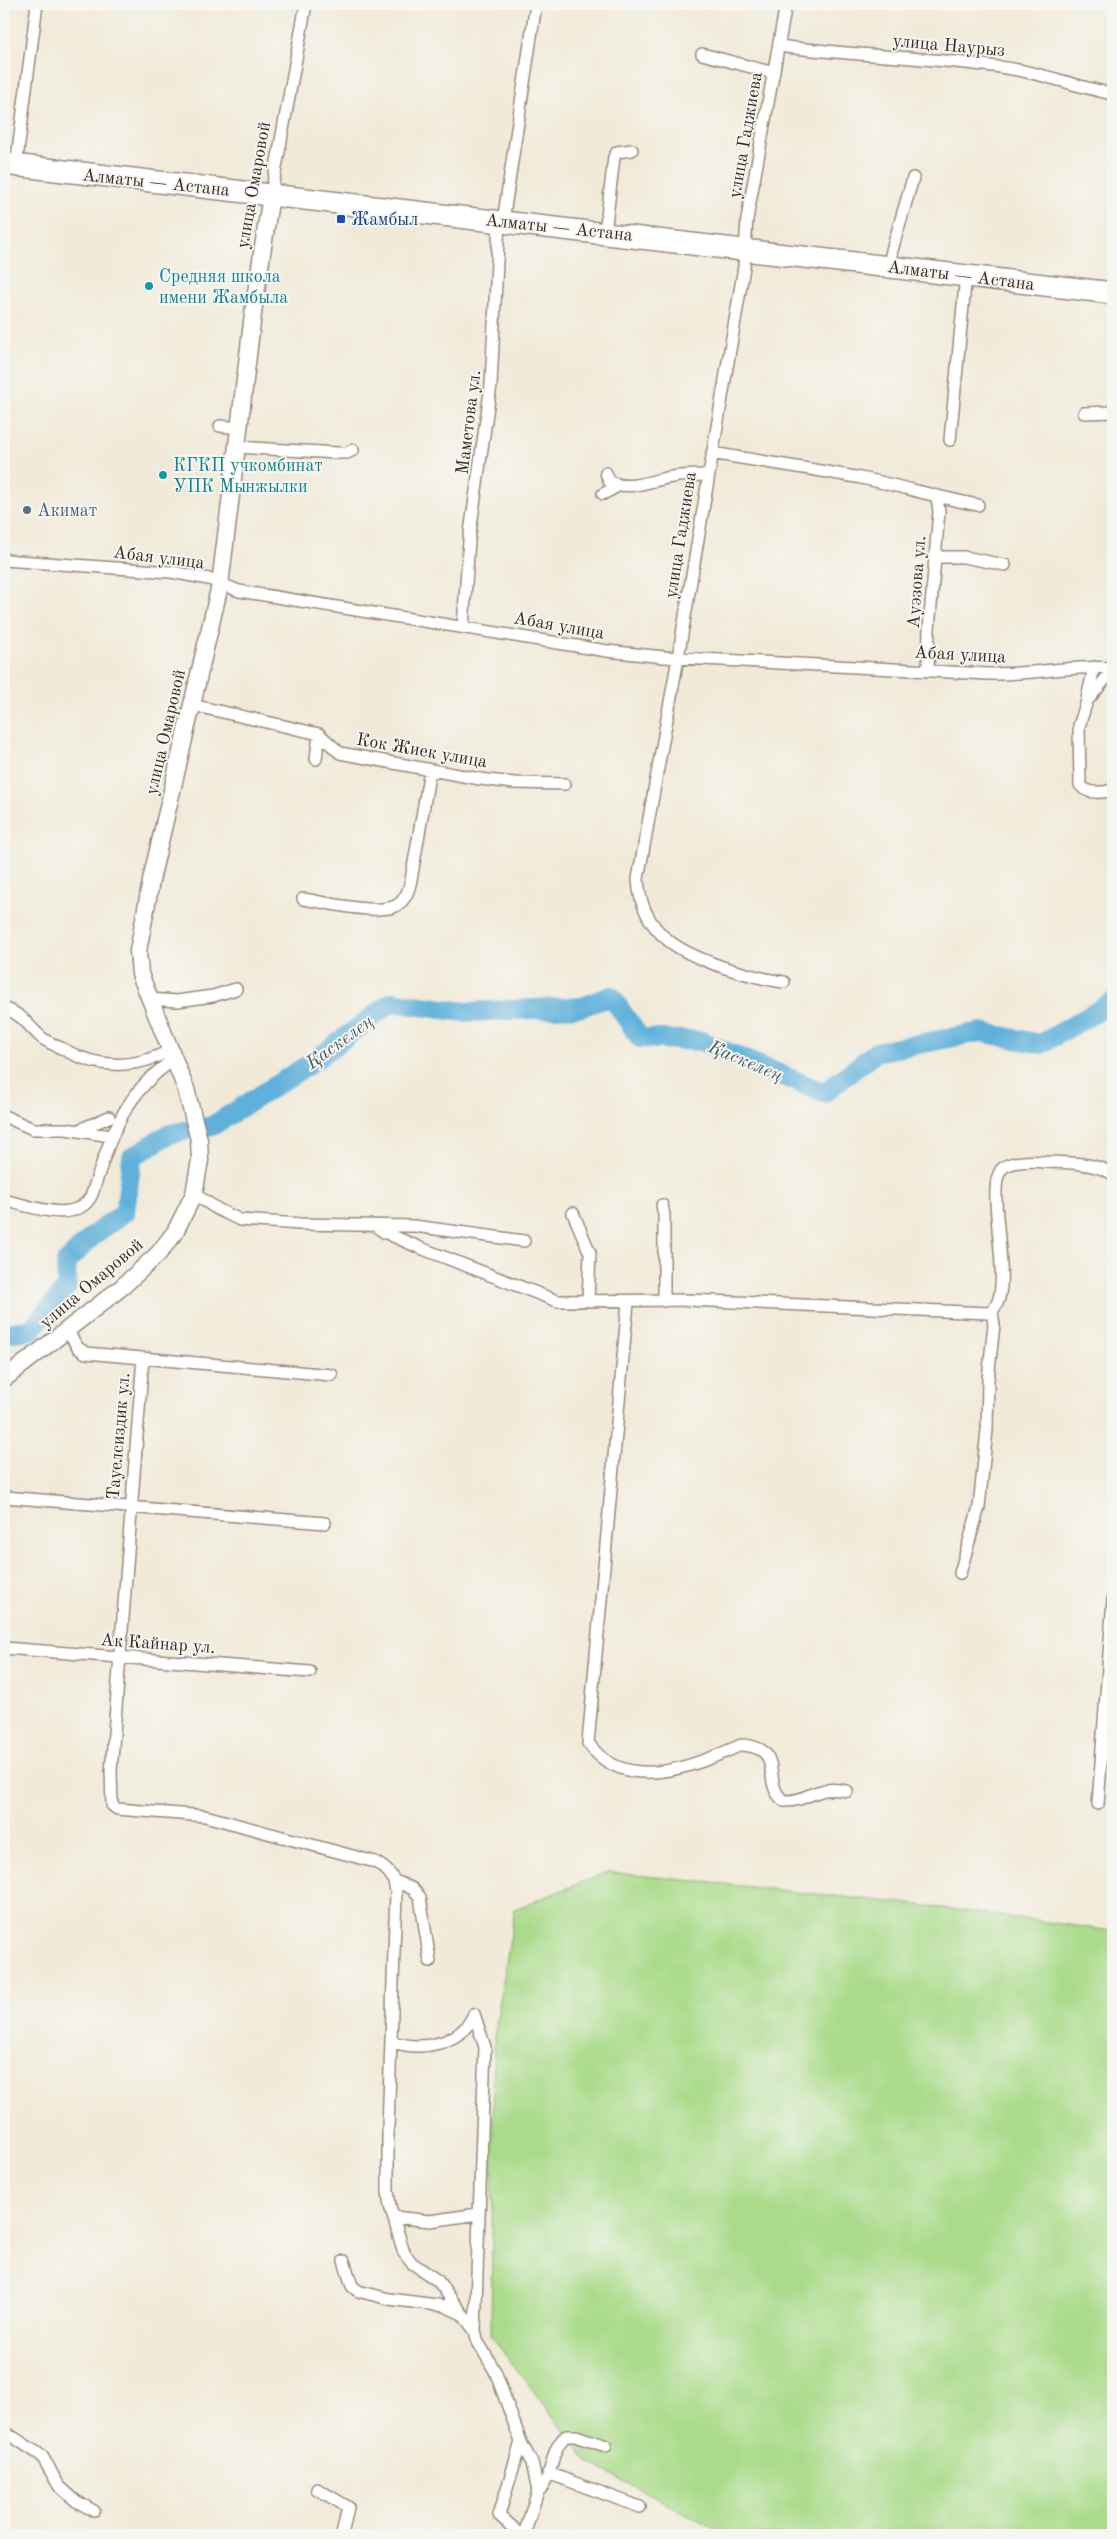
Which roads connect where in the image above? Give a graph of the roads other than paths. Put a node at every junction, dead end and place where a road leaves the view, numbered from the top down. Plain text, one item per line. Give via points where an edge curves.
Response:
1 (38, 4) edge
2 (306, 4) edge
3 (536, 4) edge
4 (786, 4) edge
5 (779, 46) junction
6 (702, 54) dead end
7 (774, 73) junction
8 (1113, 94) edge
9 (632, 150) dead end
10 (10, 165) edge
11 (913, 178) dead end
12 (271, 195) junction
13 (501, 221) junction
14 (605, 233) junction
15 (746, 249) junction
16 (889, 266) junction
17 (966, 275) junction
18 (1113, 293) edge
19 (1113, 412) edge
20 (1084, 413) dead end
21 (220, 426) dead end
22 (240, 428) junction
23 (950, 440) dead end
24 (238, 447) junction
25 (352, 450) dead end
26 (712, 453) junction
27 (606, 473) dead end
28 (708, 474) junction
29 (620, 485) junction
30 (603, 494) dead end
31 (937, 498) junction
32 (978, 505) dead end
33 (934, 557) junction
34 (4, 560) edge
35 (1005, 565) dead end
36 (220, 584) junction
37 (463, 627) junction
38 (678, 658) junction
39 (1094, 667) junction
40 (1113, 669) edge
41 (928, 670) junction
42 (1086, 701) junction
43 (192, 705) junction
44 (319, 734) junction
45 (316, 759) dead end
46 (430, 770) junction
47 (565, 784) dead end
48 (1113, 790) edge
49 (303, 899) dead end
50 (784, 982) dead end
51 (236, 989) dead end
52 (150, 999) junction
53 (4, 1008) edge
54 (173, 1054) junction
55 (4, 1116) edge
56 (109, 1117) dead end
57 (74, 1130) junction
58 (111, 1136) junction
59 (1113, 1174) edge
60 (194, 1194) junction
61 (4, 1200) edge
62 (662, 1205) dead end
63 (573, 1213) dead end
64 (375, 1226) junction
65 (524, 1241) dead end
66 (588, 1301) junction
67 (664, 1301) junction
68 (628, 1302) junction
69 (992, 1312) junction
70 (67, 1330) junction
71 (143, 1358) junction
72 (332, 1375) dead end
73 (4, 1379) edge
74 (4, 1497) edge
75 (132, 1508) junction
76 (324, 1523) dead end
77 (960, 1573) dead end
78 (1113, 1598) edge
79 (4, 1648) edge
80 (121, 1657) junction
81 (310, 1672) dead end
82 (847, 1791) dead end
83 (1098, 1804) dead end
84 (395, 1880) junction
85 (430, 1961) dead end
86 (391, 2041) junction
87 (478, 2214) junction
88 (394, 2217) junction
89 (344, 2261) dead end
90 (461, 2314) junction
91 (475, 2331) junction
92 (4, 2431) edge
93 (522, 2442) junction
94 (606, 2446) dead end
95 (548, 2473) junction
96 (317, 2489) dead end
97 (538, 2491) junction
98 (640, 2507) dead end
99 (94, 2511) dead end
100 (342, 2535) edge
101 (523, 2535) edge

1 - 10 street
2 - 12 street, улица Омаровой
3 - 13 street, Маметова ул.
4 - 5 street, улица Гаджиева
5 - 7 street, улица Гаджиева
5 - 8 street, улица Наурыз via 1008,68
6 - 7 street
7 - 15 street, улица Гаджиева via 747,220
9 - 14 street via 617,152 614,157
10 - 12 highway, Алматы — Астана
11 - 16 street
12 - 13 highway, Алматы — Астана
12 - 22 street, улица Омаровой
13 - 14 highway, Алматы — Астана
13 - 37 street, Маметова ул. via 493,360 469,540
14 - 15 highway, Алматы — Астана
15 - 16 highway, Алматы — Астана
15 - 26 street, улица Гаджиева
16 - 17 highway, Алматы — Астана
17 - 18 highway, Алматы — Астана
17 - 23 street
19 - 20 street
21 - 22 street
22 - 24 street, улица Омаровой
24 - 25 street via 337,453
24 - 36 street, улица Омаровой
26 - 28 street, улица Гаджиева
26 - 31 street via 849,476
27 - 29 street via 609,480
28 - 29 street
28 - 38 street, улица Гаджиева
29 - 30 street
31 - 32 street
31 - 33 street, Ауэзова ул. via 939,511
33 - 35 street via 964,557
33 - 41 street, Ауэзова ул.
34 - 36 street, Абая улица via 82,561 196,576
36 - 37 street, Абая улица via 239,591
36 - 43 street, улица Омаровой
37 - 38 street, Абая улица via 607,651
38 - 41 street, Абая улица
38 - 50 street, улица Гаджиева via 640,863 638,879 642,905 653,926 684,952 716,965
39 - 40 street, Абая улица
39 - 41 street, Абая улица via 1021,674
39 - 42 street
40 - 42 street
42 - 48 street via 1079,726 1080,785 1092,792
43 - 44 street, Кок Жиек улица
43 - 52 street, улица Омаровой via 138,951 140,974
44 - 45 street
44 - 46 street, Кок Жиек улица via 340,753
46 - 47 street, Кок Жиек улица via 514,783
46 - 49 street via 411,880 404,900 391,907 370,909
51 - 52 street via 177,1001
52 - 54 street, улица Омаровой
53 - 54 street via 26,1019 43,1038 77,1057 124,1065
54 - 58 street via 128,1104
54 - 60 street, улица Омаровой via 199,1140 200,1160
55 - 57 street via 33,1129
56 - 57 street
57 - 58 street
58 - 61 street via 92,1194 81,1209 60,1211
59 - 69 street via 1077,1163 1042,1162 1015,1163 1000,1171 996,1192 1001,1280 998,1304
60 - 64 street via 240,1220
60 - 70 street, улица Омаровой via 175,1232 158,1254
62 - 67 street
63 - 66 street via 590,1253
64 - 65 street via 414,1226
64 - 66 street via 418,1247 547,1298
66 - 68 street
67 - 68 street
67 - 69 street
68 - 82 street via 588,1743 604,1761 634,1771 656,1773 681,1769 748,1745 768,1754 775,1791 784,1801 822,1789
69 - 77 street via 994,1325 979,1507
70 - 71 street, Тауелсиздик ул. via 78,1348 86,1352
70 - 73 street, улица Омаровой
71 - 72 street
71 - 75 street, Тауелсиздик ул.
74 - 75 street, Тауелсиздик ул.
75 - 76 street
75 - 80 street
78 - 83 street
79 - 80 street, Ак Кайнар ул.
80 - 81 street, Ак Кайнар ул.
80 - 84 street via 111,1772 114,1808 204,1816 288,1837 375,1862
84 - 85 street via 414,1889 420,1897
84 - 86 street
86 - 87 street via 412,2046 452,2040 470,2024 474,2014 486,2047
86 - 88 street via 388,2192
87 - 88 street via 430,2221
87 - 91 street
88 - 90 street via 404,2253 412,2263 438,2281
89 - 90 street via 352,2286 366,2294 445,2306
90 - 91 street
91 - 93 street via 495,2371
92 - 99 street via 42,2456 59,2486
93 - 97 street via 532,2463
93 - 101 street via 499,2515
94 - 95 street via 566,2436 558,2444
95 - 97 street
95 - 98 street
96 - 100 street via 348,2507
97 - 101 street

